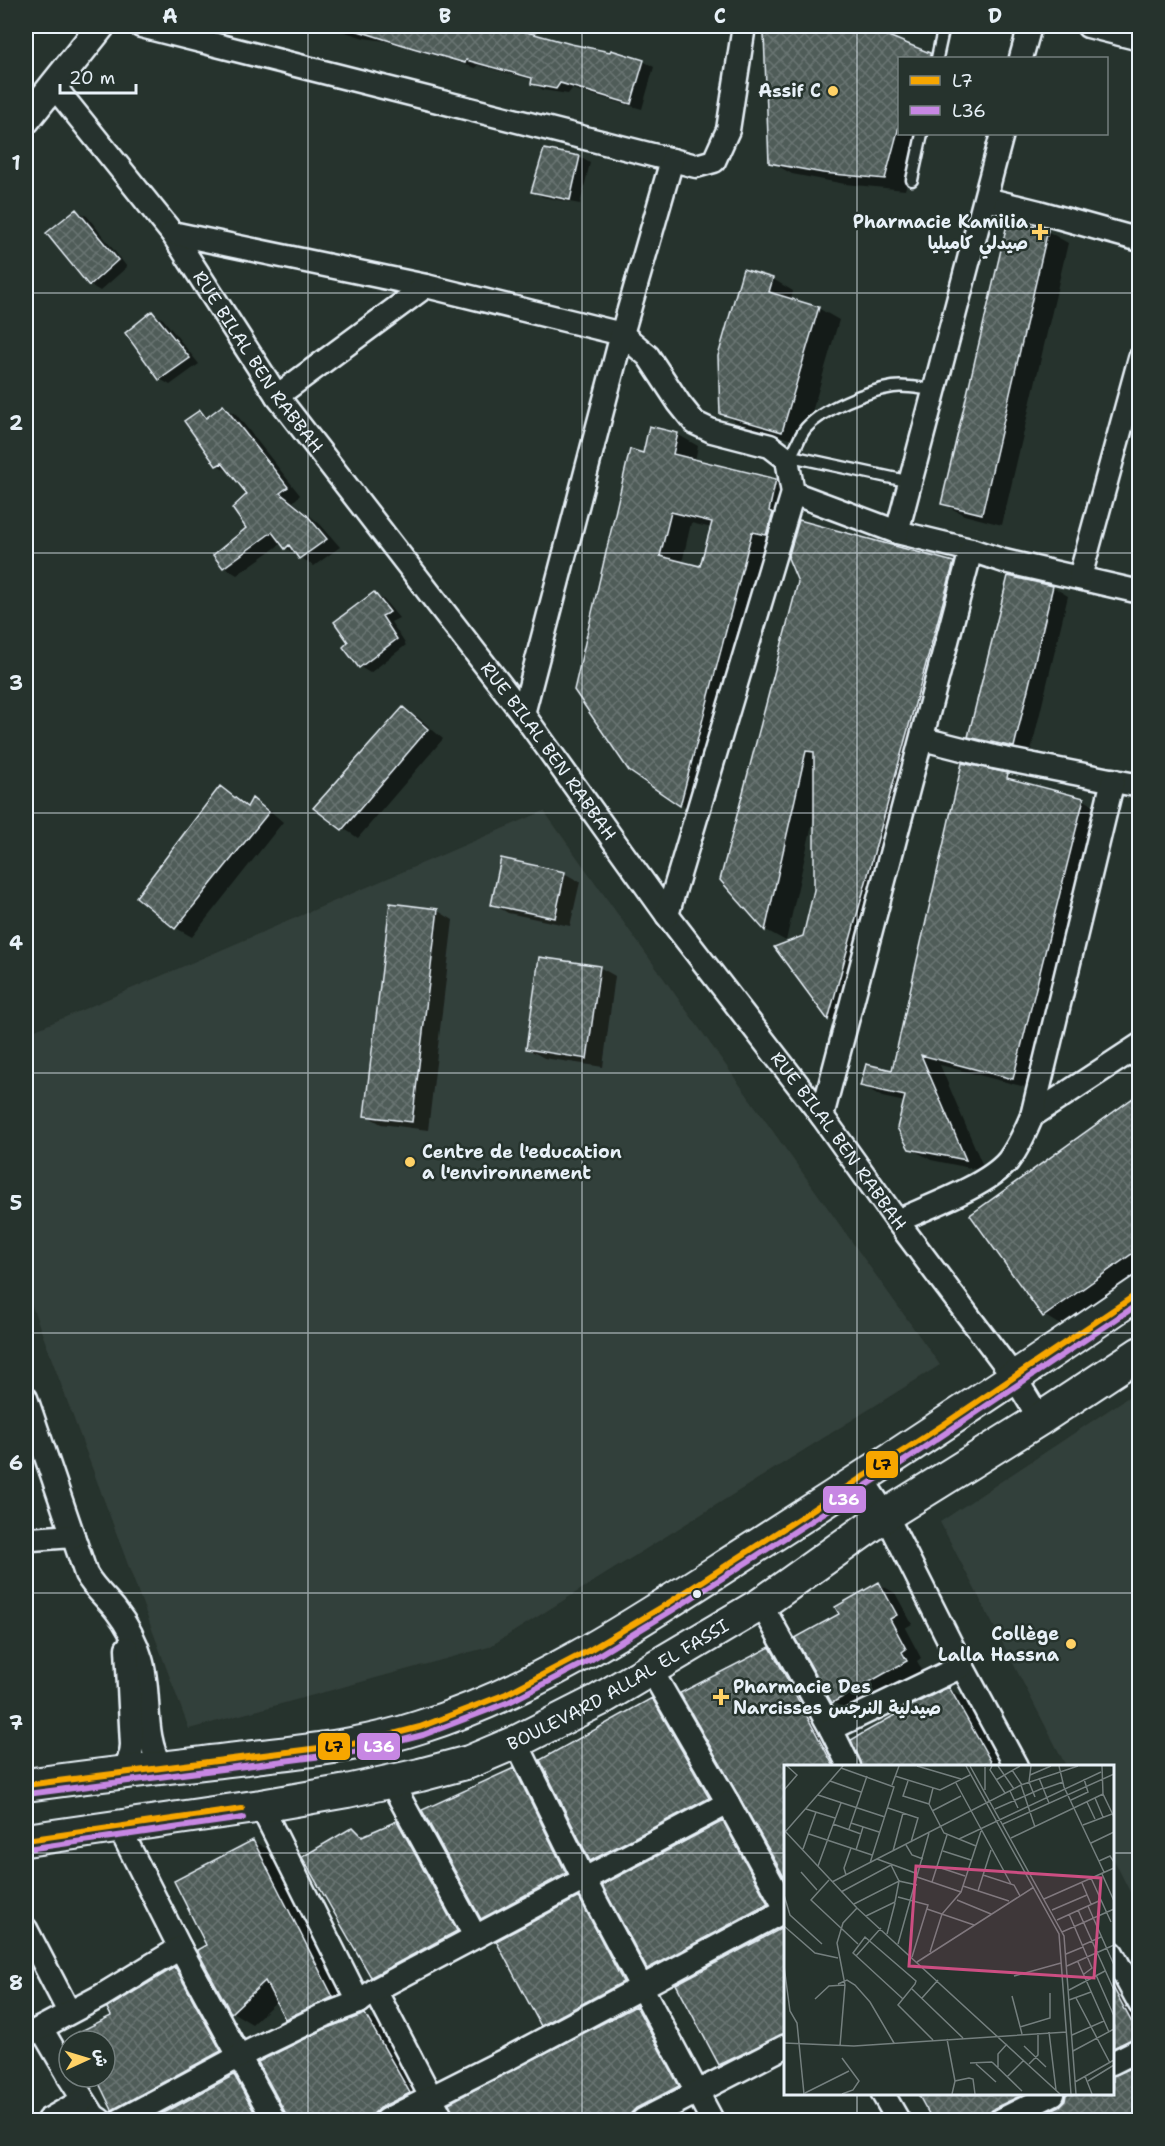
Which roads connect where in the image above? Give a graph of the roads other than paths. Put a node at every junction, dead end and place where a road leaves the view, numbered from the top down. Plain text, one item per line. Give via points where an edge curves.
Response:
1 (100, 26) edge
2 (141, 26) edge
3 (744, 26) edge
4 (944, 26) edge
5 (1030, 26) edge
6 (1088, 26) edge
7 (1140, 39) edge
8 (937, 57) edge
9 (1021, 57) edge
10 (53, 85) junction
11 (26, 120) edge
12 (922, 135) edge
13 (1002, 135) edge
14 (672, 160) junction
15 (912, 180) dead end
16 (986, 199) junction
17 (172, 233) junction
18 (1140, 240) edge
19 (426, 286) junction
20 (622, 334) junction
21 (1140, 358) edge
22 (935, 390) junction
23 (277, 396) junction
24 (789, 458) junction
25 (911, 482) junction
26 (793, 493) junction
27 (897, 532) junction
28 (971, 550) junction
29 (1080, 577) junction
30 (1140, 592) edge
31 (523, 714) junction
32 (923, 739) junction
33 (1113, 780) junction
34 (1140, 786) edge
35 (667, 915) junction
36 (1140, 1045) edge
37 (822, 1116) junction
38 (1032, 1116) junction
39 (897, 1221) junction
40 (1140, 1292) edge
41 (1140, 1353) edge
42 (1014, 1378) junction
43 (27, 1410) edge
44 (1040, 1419) junction
45 (862, 1479) junction
46 (886, 1515) junction
47 (26, 1535) edge
48 (73, 1536) junction
49 (761, 1604) junction
50 (128, 1632) junction
51 (962, 1666) junction
52 (651, 1670) junction
53 (831, 1728) junction
54 (516, 1742) junction
55 (848, 1765) edge
56 (1015, 1765) edge
57 (162, 1768) junction
58 (124, 1771) junction
59 (391, 1782) junction
60 (26, 1785) edge
61 (728, 1803) junction
62 (261, 1806) junction
63 (119, 1827) junction
64 (26, 1840) edge
65 (584, 1879) junction
66 (783, 1899) edge
67 (26, 1929) edge
68 (475, 1936) junction
69 (180, 1948) junction
70 (1114, 1955) edge
71 (642, 1988) junction
72 (367, 1996) junction
73 (1140, 2004) edge
74 (69, 2012) junction
75 (33, 2032) edge
76 (784, 2047) edge
77 (1140, 2049) edge
78 (240, 2056) junction
79 (57, 2062) edge
80 (1114, 2062) edge
81 (76, 2089) edge
82 (697, 2093) junction
83 (884, 2095) edge
84 (1051, 2095) edge
85 (432, 2097) junction
86 (83, 2100) junction
87 (48, 2121) edge
88 (100, 2121) edge
89 (121, 2121) edge
90 (274, 2121) edge
91 (386, 2121) edge
92 (443, 2121) edge
93 (643, 2121) edge
94 (712, 2121) edge
95 (898, 2121) edge
96 (1001, 2121) edge

1 - 10 street
2 - 14 street
3 - 14 street via 728,130 714,161 696,166
4 - 8 lane
5 - 9 street
6 - 7 street
10 - 11 street
10 - 17 street, RUE BILAL BEN RABBAH
12 - 15 lane
13 - 16 street
14 - 20 street
16 - 18 street
16 - 22 street
17 - 19 street
17 - 23 street, RUE BILAL BEN RABBAH
19 - 20 street
19 - 23 street
20 - 24 street via 648,356 695,423 770,446
20 - 31 street
21 - 29 street
22 - 24 lane via 895,387 832,408 807,427
22 - 25 street
23 - 31 street, RUE BILAL BEN RABBAH
24 - 25 lane
24 - 26 street
25 - 27 street
26 - 27 street
26 - 35 street
27 - 28 street
28 - 29 street
28 - 32 street
29 - 30 street
31 - 35 street, RUE BILAL BEN RABBAH
32 - 33 street
32 - 37 street
33 - 34 street
33 - 38 street
35 - 37 street, RUE BILAL BEN RABBAH
36 - 38 street
37 - 39 street, RUE BILAL BEN RABBAH
38 - 39 street via 1021,1143 1006,1163 962,1192
39 - 42 street, RUE BILAL BEN RABBAH
40 - 42 main road
41 - 44 main road, BOULEVARD ALLAL EL FASSI
42 - 44 street, RUE BILAL BEN RABBAH
42 - 45 main road
43 - 48 street
44 - 46 main road, BOULEVARD ALLAL EL FASSI
45 - 46 street
45 - 57 main road via 611,1639 552,1672 485,1702 421,1727 354,1745
46 - 49 main road, BOULEVARD ALLAL EL FASSI
46 - 51 street
47 - 48 street via 32,1539
48 - 50 street via 91,1584 117,1611
49 - 52 main road, BOULEVARD ALLAL EL FASSI
49 - 53 street
50 - 57 street via 141,1660 148,1735
50 - 58 street via 132,1745
51 - 53 street
51 - 56 street
52 - 54 main road, BOULEVARD ALLAL EL FASSI
52 - 61 street
53 - 55 street
54 - 59 main road, BOULEVARD ALLAL EL FASSI via 469,1762
54 - 65 street
57 - 58 main road
58 - 60 main road
59 - 62 main road, BOULEVARD ALLAL EL FASSI
59 - 68 street
61 - 65 street
61 - 66 street
62 - 63 main road, BOULEVARD ALLAL EL FASSI
62 - 72 street
63 - 64 main road, BOULEVARD ALLAL EL FASSI
63 - 69 street
65 - 68 street
65 - 71 street
66 - 71 street
67 - 74 street
68 - 72 street
69 - 74 street
69 - 78 street
70 - 73 street
71 - 82 street
71 - 85 street
72 - 78 street
72 - 85 street
74 - 75 street
75 - 79 street
76 - 82 street
77 - 80 street
78 - 89 street
78 - 90 street
81 - 86 street
82 - 93 street
82 - 94 street
83 - 95 street
84 - 96 street
85 - 91 street
85 - 92 street
86 - 87 street
86 - 88 street

